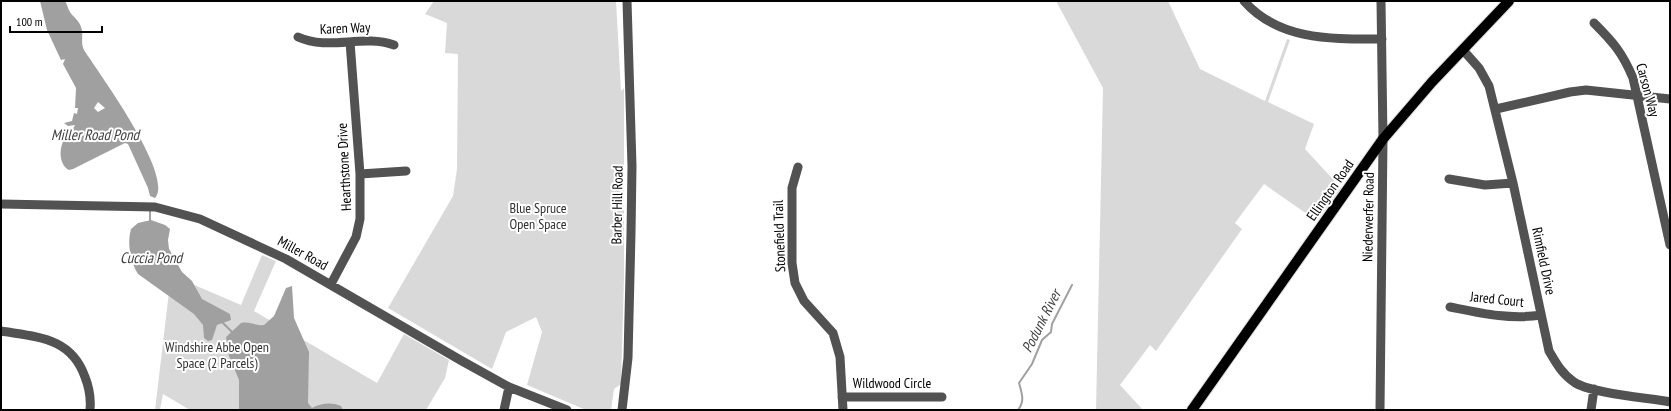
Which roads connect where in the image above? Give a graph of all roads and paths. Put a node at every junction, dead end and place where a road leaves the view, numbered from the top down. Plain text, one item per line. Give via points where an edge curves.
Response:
1 (628, 1) edge
2 (1244, 1) edge
3 (1381, 1) edge
4 (1509, 1) edge
5 (1594, 23) dead end
6 (298, 37) dead end
7 (1382, 39) junction
8 (350, 42) junction
9 (394, 45) dead end
10 (1463, 50) junction
11 (1636, 95) junction
12 (1670, 98) edge
13 (1496, 109) junction
14 (1383, 139) junction
15 (798, 167) dead end
16 (406, 171) dead end
17 (360, 174) junction
18 (1449, 179) dead end
19 (1513, 183) junction
20 (1, 204) edge
21 (1670, 245) edge
22 (331, 284) junction
23 (1450, 307) dead end
24 (1541, 315) junction
25 (1, 331) edge
26 (509, 387) junction
27 (1594, 389) junction
28 (942, 397) dead end
29 (842, 398) junction
30 (1670, 402) edge
31 (90, 410) edge
32 (504, 410) edge
33 (566, 410) edge
34 (622, 410) edge
35 (843, 410) edge
36 (1192, 410) edge
37 (1380, 410) edge
38 (1591, 410) edge

1 - 34 street, Barber Hill Road via 632,218 628,358
2 - 7 street via 1266,20 1310,37
3 - 7 street, Niederwerfer Road
4 - 10 main road, Ellington Road
5 - 11 street, Carson Way via 1612,40 1624,57 1633,78
6 - 8 street, Karen Way via 311,43
7 - 14 street, Niederwerfer Road
8 - 9 street, Karen Way via 382,40
8 - 17 street, Hearthstone Drive
10 - 13 street, Rimfield Drive via 1479,68 1489,86
10 - 14 main road, Ellington Road
11 - 12 street
11 - 13 street via 1586,90
11 - 21 street, Carson Way
13 - 19 street, Rimfield Drive
14 - 36 main road, Ellington Road
14 - 37 street, Niederwerfer Road
15 - 29 street, Stonefield Trail via 792,188 792,263 796,283 804,301 833,334 840,357
16 - 17 street
17 - 22 street, Hearthstone Drive via 359,224 356,237
18 - 19 street via 1486,185
19 - 24 street, Rimfield Drive
20 - 22 street, Miller Road via 155,207 176,212 200,219 257,244
22 - 26 street, Miller Road
23 - 24 street, Jared Court via 1504,317
24 - 27 street, Rimfield Drive via 1549,351 1558,368 1575,383
25 - 31 street via 48,339 68,350 80,364 88,388
26 - 32 street
26 - 33 street, Miller Road
27 - 30 street, Rimfield Drive
27 - 38 street
28 - 29 street, Wildwood Circle
29 - 35 street, Stonefield Trail

